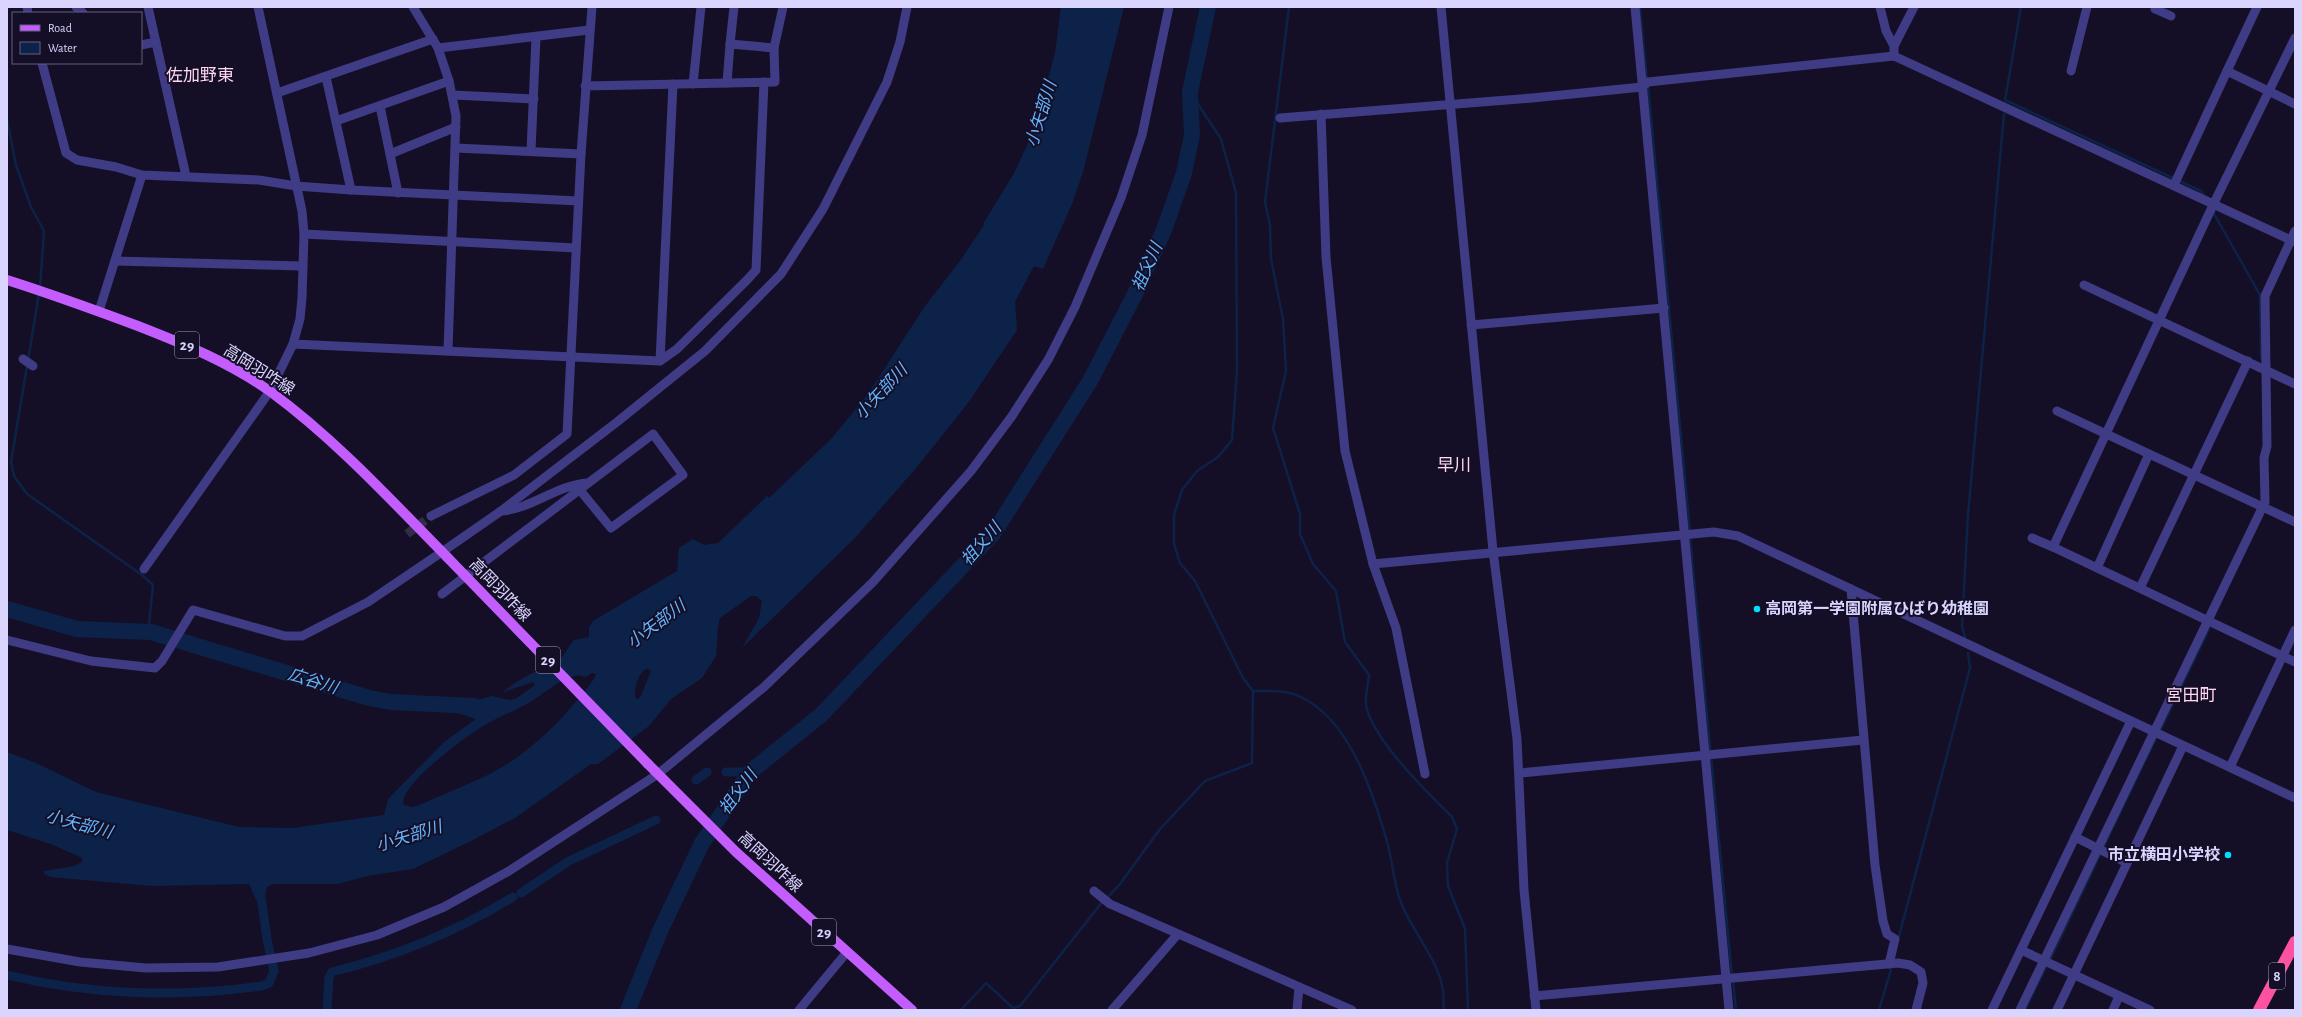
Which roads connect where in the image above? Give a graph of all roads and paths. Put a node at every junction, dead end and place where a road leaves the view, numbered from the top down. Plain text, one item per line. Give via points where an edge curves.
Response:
1 (148, 7) edge
2 (258, 7) edge
3 (414, 7) edge
4 (592, 7) edge
5 (701, 7) edge
6 (734, 7) edge
7 (783, 7) edge
8 (907, 7) edge
9 (1169, 7) edge
10 (1441, 7) edge
11 (1635, 7) edge
12 (1880, 7) edge
13 (1914, 7) edge
14 (2087, 7) edge
15 (2257, 7) edge
16 (2154, 8) edge
17 (2171, 16) dead end
18 (589, 30) junction
19 (536, 37) junction
20 (2295, 38) edge
21 (432, 40) junction
22 (156, 42) junction
23 (730, 44) junction
24 (142, 45) edge
25 (1894, 46) junction
26 (438, 48) junction
27 (774, 48) junction
28 (1894, 56) junction
29 (42, 64) edge
30 (2071, 71) dead end
31 (2227, 72) junction
32 (326, 76) junction
33 (449, 80) junction
34 (764, 82) junction
35 (727, 83) junction
36 (674, 84) junction
37 (693, 84) junction
38 (1645, 85) junction
39 (585, 86) junction
40 (2270, 92) junction
41 (277, 93) junction
42 (452, 95) junction
43 (534, 99) junction
44 (1451, 103) junction
45 (2295, 104) edge
46 (380, 106) junction
47 (1321, 114) junction
48 (1280, 118) dead end
49 (336, 121) junction
50 (456, 127) junction
51 (455, 148) junction
52 (530, 151) junction
53 (390, 154) junction
54 (581, 154) junction
55 (142, 175) junction
56 (186, 176) junction
57 (2174, 185) junction
58 (296, 186) junction
59 (351, 190) junction
60 (398, 193) junction
61 (454, 196) junction
62 (578, 201) junction
63 (2214, 203) junction
64 (304, 234) junction
65 (2294, 238) edge
66 (452, 241) junction
67 (576, 248) junction
68 (115, 261) junction
69 (303, 266) junction
70 (7, 280) edge
71 (2084, 285) dead end
72 (1664, 308) junction
73 (99, 311) junction
74 (2159, 319) junction
75 (1471, 325) junction
76 (293, 344) junction
77 (448, 351) junction
78 (570, 356) junction
79 (23, 359) dead end
80 (660, 361) junction
81 (2248, 361) junction
82 (33, 366) dead end
83 (2265, 370) junction
84 (2295, 384) edge
85 (270, 391) junction
86 (2057, 411) dead end
87 (2105, 433) junction
88 (2149, 454) junction
89 (2192, 474) junction
90 (588, 483) junction
91 (579, 489) junction
92 (2263, 507) junction
93 (501, 511) junction
94 (431, 516) tunnel mouth
95 (2295, 522) edge
96 (1689, 534) junction
97 (2032, 538) dead end
98 (2053, 547) junction
99 (1493, 551) junction
100 (445, 555) junction
101 (1373, 564) junction
102 (2097, 568) junction
103 (144, 569) dead end
104 (2140, 588) junction
105 (1850, 589) junction
106 (442, 594) dead end
107 (2206, 620) junction
108 (2295, 630) edge
109 (7, 640) edge
110 (2283, 656) junction
111 (2295, 662) edge
112 (2131, 721) junction
113 (2153, 731) junction
114 (1863, 740) junction
115 (2183, 746) junction
116 (1710, 755) junction
117 (2230, 767) junction
118 (1520, 773) junction
119 (658, 774) junction
120 (1425, 774) dead end
121 (2295, 798) edge
122 (2075, 837) junction
123 (2098, 848) junction
124 (2128, 863) junction
125 (1094, 891) dead end
126 (1177, 935) junction
127 (2295, 942) edge
128 (7, 949) edge
129 (2021, 950) junction
130 (847, 952) junction
131 (2044, 960) junction
132 (1893, 963) junction
133 (2074, 974) junction
134 (1731, 978) junction
135 (1299, 987) junction
136 (1534, 996) junction
137 (2119, 996) junction
138 (803, 1009) edge
139 (912, 1010) edge
140 (1112, 1010) edge
141 (1296, 1010) edge
142 (1352, 1010) edge
143 (1536, 1010) edge
144 (1729, 1010) edge
145 (1916, 1010) edge
146 (1992, 1010) edge
147 (2020, 1010) edge
148 (2057, 1010) edge
149 (2113, 1010) edge
150 (2150, 1010) edge
151 (2259, 1010) edge

1 - 22 street
2 - 41 street
3 - 21 street
4 - 18 street
5 - 37 street
6 - 23 street
7 - 27 street
8 - 93 street via 900,42 887,82 823,209 781,274 705,351
9 - 119 street via 1142,135 1118,205 1075,307 1048,360 1012,416 971,471 873,582 764,687
10 - 44 street
11 - 38 street
12 - 25 street via 1886,31
13 - 25 street
14 - 30 street
15 - 31 street
16 - 17 street
18 - 19 street
18 - 39 street
19 - 26 street
19 - 43 street
20 - 40 street
21 - 26 street
21 - 32 street
22 - 24 street
22 - 56 street
23 - 27 street
23 - 35 street
25 - 28 street
26 - 33 street
27 - 34 street via 775,82
28 - 38 street via 1660,81
28 - 57 street
29 - 55 street via 66,153 77,160
31 - 40 street
31 - 57 street
32 - 41 street
32 - 49 street
33 - 42 street
33 - 46 street
34 - 35 street
34 - 80 street via 756,270 677,350
35 - 37 street
36 - 37 street
36 - 39 street
36 - 80 street
38 - 44 street
38 - 72 street
39 - 54 street
40 - 45 street
40 - 63 street
41 - 58 street
42 - 43 street
42 - 50 street
43 - 52 street
44 - 47 street
44 - 75 street
46 - 49 street
46 - 53 street
47 - 48 street
47 - 101 street via 1327,264 1345,451
49 - 59 street
50 - 51 street
50 - 53 street
51 - 52 street
51 - 61 street
52 - 54 street
53 - 60 street
54 - 62 street
55 - 56 street
55 - 68 street
56 - 58 street via 259,180
57 - 63 street
58 - 59 street
58 - 64 street
59 - 60 street
60 - 61 street
61 - 62 street
61 - 66 street
62 - 67 street
63 - 65 street
63 - 74 street
64 - 66 street
64 - 69 street
65 - 83 street via 2265,296
66 - 67 street
66 - 77 street
67 - 78 street
68 - 69 street
68 - 73 street
69 - 76 street via 300,319
70 - 73 main road, 高岡羽咋線 / 29
71 - 74 street
72 - 75 street
72 - 96 street
73 - 85 main road, 高岡羽咋線 / 29 via 186,345
74 - 81 street
74 - 87 street
75 - 99 street
76 - 77 street
76 - 85 street
77 - 78 street
78 - 80 street
78 - 94 street via 567,434 514,475
79 - 82 street
81 - 83 street
81 - 89 street
83 - 84 street
83 - 92 street via 2267,446 2264,458
85 - 100 main road, 高岡羽咋線 / 29 via 345,452
85 - 103 street
86 - 87 street
87 - 88 street
87 - 98 street
88 - 89 street
88 - 102 street
89 - 92 street
89 - 104 street
90 - 91 street
90 - 91 street via 653,434 683,475 611,528
90 - 93 street via 572,484 514,510
91 - 106 street
92 - 95 street
92 - 107 street
93 - 100 street
96 - 99 street
96 - 105 street via 1714,532 1738,536
96 - 116 street
97 - 98 street
98 - 102 street
99 - 101 street
99 - 118 street
100 - 109 street via 368,602 302,636 284,636 193,610 162,661 155,668 91,661
100 - 119 main road, 高岡羽咋線 / 29, bridge
101 - 120 street via 1396,628
102 - 104 street
104 - 107 street
105 - 112 street
105 - 114 street
107 - 110 street
107 - 113 street
108 - 110 street
110 - 111 street
110 - 117 street
112 - 113 street
112 - 122 street
113 - 115 street
113 - 123 street
114 - 116 street
114 - 132 street via 1883,921 1887,934 1894,939
115 - 117 street
115 - 124 street
116 - 118 street
116 - 134 street
117 - 121 street
118 - 136 street via 1524,890
119 - 128 street via 509,872 444,907 377,935 309,953 218,967 146,968 80,962
119 - 130 main road, 高岡羽咋線 / 29 via 736,852
122 - 123 street
122 - 129 street
123 - 124 street
123 - 131 street
124 - 133 street
125 - 126 street via 1110,904
126 - 135 street
126 - 140 street
127 - 151 highway, 8
129 - 131 street
129 - 146 street
130 - 138 street
130 - 139 main road, 高岡羽咋線 / 29
131 - 133 street
131 - 147 street
132 - 134 street
132 - 145 street via 1910,965 1921,972 1923,983
133 - 137 street
133 - 148 street
134 - 136 street
134 - 144 street
135 - 141 street
135 - 142 street
136 - 143 street
137 - 149 street
137 - 150 street

